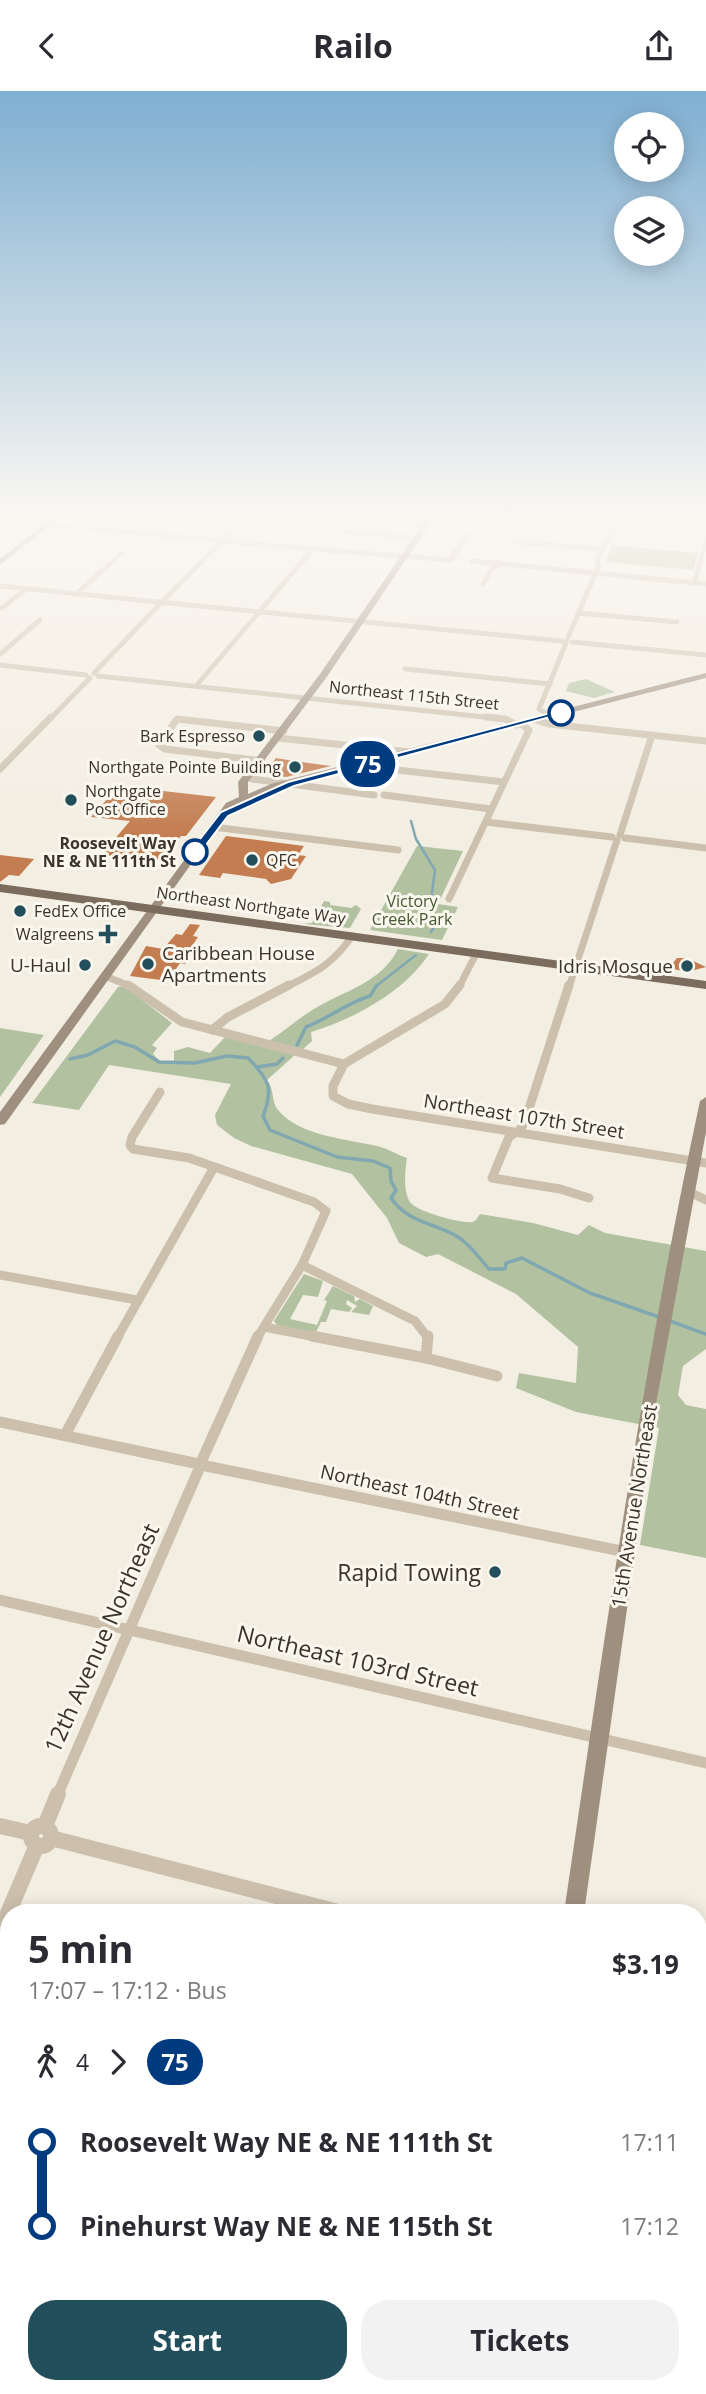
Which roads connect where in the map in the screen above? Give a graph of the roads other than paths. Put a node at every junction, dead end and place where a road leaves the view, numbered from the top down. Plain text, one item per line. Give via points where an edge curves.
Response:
1 (145, 619) edge
2 (254, 619) edge
3 (343, 619) edge
4 (576, 619) edge
5 (649, 619) edge
6 (40, 620) dead end
7 (360, 621) junction
8 (677, 622) dead end
9 (567, 642) junction
10 (0, 654) edge
11 (706, 655) edge
12 (0, 665) edge
13 (405, 669) dead end
14 (92, 675) junction
15 (706, 675) edge
16 (550, 684) junction
17 (196, 686) junction
18 (307, 698) junction
19 (550, 716) junction
20 (536, 720) junction
21 (519, 724) junction
22 (281, 734) junction
23 (652, 735) junction
24 (706, 741) edge
25 (411, 753) junction
26 (262, 761) junction
27 (362, 766) junction
28 (0, 769) edge
29 (253, 776) junction
30 (503, 782) junction
31 (291, 784) junction
32 (374, 795) dead end
33 (384, 795) dead end
34 (248, 798) junction
35 (491, 809) junction
36 (486, 822) junction
37 (213, 827) junction
38 (619, 837) junction
39 (706, 848) edge
40 (398, 850) dead end
41 (0, 888) edge
42 (449, 899) dead end
43 (154, 908) junction
44 (352, 936) junction
45 (476, 954) junction
46 (577, 967) junction
47 (105, 976) junction
48 (706, 985) edge
49 (212, 1030) junction
50 (344, 1065) junction
51 (160, 1092) dead end
52 (706, 1101) edge
53 (0, 1121) edge
54 (516, 1132) junction
55 (700, 1162) edge
56 (213, 1168) junction
57 (687, 1191) junction
58 (589, 1198) dead end
59 (706, 1201) edge
60 (302, 1265) junction
61 (0, 1275) edge
62 (137, 1300) junction
63 (264, 1327) junction
64 (426, 1359) junction
65 (497, 1376) dead end
66 (0, 1422) edge
67 (65, 1435) junction
68 (200, 1464) junction
69 (626, 1552) junction
70 (0, 1600) edge
71 (129, 1630) junction
72 (599, 1740) junction
73 (706, 1763) edge
74 (0, 1826) edge
75 (48, 1832) junction
76 (34, 1839) junction
77 (10, 1904) edge
78 (309, 1904) edge
79 (575, 1904) edge

1 - 14 street
2 - 17 street
3 - 7 street
4 - 9 street
5 - 8 street
6 - 10 street
7 - 9 street
7 - 18 street
9 - 11 street
9 - 16 street
12 - 14 street, Northeast 115th Street
13 - 16 street
14 - 17 street, Northeast 115th Street
14 - 28 street
15 - 19 street
16 - 19 street via 539,710
17 - 18 street, Northeast 115th Street
18 - 21 street, Northeast 115th Street
18 - 22 street
19 - 20 street
20 - 21 street
20 - 23 street
21 - 25 street
21 - 30 street via 529,730
22 - 25 street
22 - 26 street
22 - 26 street via 177,719 160,741 160,746 169,750
23 - 24 street
23 - 38 street
25 - 27 street
26 - 29 street
27 - 30 street
27 - 31 street
29 - 31 street
29 - 34 street
30 - 35 street
31 - 32 street
31 - 34 street
33 - 35 street
34 - 37 street
35 - 36 street
36 - 38 street
36 - 42 street
37 - 40 street
37 - 43 street
38 - 39 street
38 - 46 street
41 - 43 main road, Northeast Northgate Way
43 - 44 main road, Northeast Northgate Way
43 - 47 street
44 - 45 main road, Northeast Northgate Way
44 - 49 street via 327,966 228,1017
45 - 46 main road, Northeast Northgate Way
45 - 50 street via 465,979 445,1004
46 - 48 main road, Northeast Northgate Way
46 - 54 street via 526,1121
47 - 49 street via 134,988 175,1019
47 - 53 street
49 - 50 street
50 - 54 street, Northeast 107th Street via 332,1091 338,1100
51 - 56 street via 130,1145
52 - 55 street, 15th Avenue Northeast
54 - 55 street, Northeast 107th Street
54 - 58 street via 509,1136 492,1178
55 - 57 street, 15th Avenue Northeast
56 - 60 street, 12th Avenue Northeast via 314,1202 327,1211
56 - 62 street
57 - 59 street
57 - 69 street, 15th Avenue Northeast
60 - 63 street, 12th Avenue Northeast
60 - 64 street via 420,1325 430,1339
61 - 62 street
62 - 67 street
63 - 64 street
63 - 68 street, 12th Avenue Northeast
64 - 65 street
66 - 67 street, Northeast 104th Street
67 - 68 street, Northeast 104th Street
68 - 69 street, Northeast 104th Street
68 - 71 street, 12th Avenue Northeast
69 - 72 street, 15th Avenue Northeast
70 - 71 street, Northeast 103rd Street
71 - 72 street, Northeast 103rd Street
71 - 75 street, 12th Avenue Northeast
72 - 73 street, Northeast 103rd Street
72 - 79 street, 15th Avenue Northeast
74 - 76 street
75 - 76 street via 37,1827
75 - 78 street
76 - 77 street

